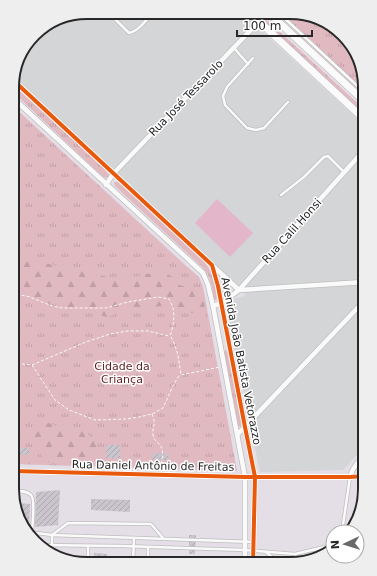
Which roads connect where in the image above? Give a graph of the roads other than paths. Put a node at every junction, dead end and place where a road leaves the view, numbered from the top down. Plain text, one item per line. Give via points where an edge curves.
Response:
1 (115, 19) edge
2 (147, 19) edge
3 (256, 19) edge
4 (262, 19) edge
5 (275, 19) edge
6 (285, 19) edge
7 (259, 22) junction
8 (234, 48) junction
9 (253, 58) dead end
10 (248, 64) junction
11 (19, 86) edge
12 (358, 86) edge
13 (358, 96) edge
14 (288, 102) dead end
15 (19, 104) edge
16 (358, 114) edge
17 (358, 157) edge
18 (345, 172) junction
19 (113, 174) junction
20 (106, 185) junction
21 (281, 195) dead end
22 (212, 265) junction
23 (358, 282) edge
24 (239, 290) junction
25 (222, 303) junction
26 (213, 306) junction
27 (358, 307) edge
28 (230, 347) junction
29 (221, 349) junction
30 (245, 427) junction
31 (238, 434) junction
32 (358, 462) edge
33 (19, 471) edge
34 (358, 476) edge
35 (245, 477) junction
36 (255, 477) junction
37 (350, 477) junction
38 (19, 491) edge
39 (343, 524) edge
40 (31, 527) edge
41 (35, 533) edge
42 (52, 535) junction
43 (134, 538) junction
44 (163, 539) junction
45 (245, 541) junction
46 (254, 542) junction
47 (52, 546) joint
48 (88, 546) junction
49 (134, 547) junction
50 (148, 547) junction
51 (325, 547) edge
52 (245, 550) junction
53 (254, 551) junction
54 (265, 551) junction
55 (295, 554) joint
56 (88, 557) edge
57 (133, 557) edge
58 (148, 557) edge
59 (245, 557) edge
60 (254, 557) edge
61 (272, 557) edge

1 - 2 lane via 130,33 137,30
3 - 7 main road
4 - 7 street, Rua José Tessarolo
5 - 13 main road
6 - 12 lane
7 - 8 street, Rua José Tessarolo
7 - 16 main road
8 - 10 lane
8 - 19 street, Rua José Tessarolo
9 - 10 lane
10 - 14 lane via 227,87 224,96 225,105 247,128 264,128
11 - 19 street, Avenida João Batista Vetorazzo
15 - 20 street, Avenida João Batista Vetorazzo
17 - 18 street, Rua Calil Honsi
18 - 21 lane via 326,156
18 - 24 street, Rua Calil Honsi
19 - 20 street, Rua José Tessarolo
19 - 22 street, Avenida João Batista Vetorazzo
20 - 26 street, Avenida João Batista Vetorazzo via 203,273
22 - 24 street
22 - 25 street, Avenida João Batista Vetorazzo
23 - 24 street
24 - 25 street, Rua Calil Honsi
25 - 26 street, Rua Calil Honsi
25 - 28 street, Avenida João Batista Vetorazzo
26 - 29 street, Avenida João Batista Vetorazzo
27 - 30 street
28 - 29 street
28 - 30 street, Avenida João Batista Vetorazzo
29 - 31 street, Avenida João Batista Vetorazzo
30 - 31 street
30 - 36 street, Avenida João Batista Vetorazzo
31 - 35 street, Avenida João Batista Vetorazzo
32 - 37 street
33 - 35 street, Rua Daniel Antônio de Freitas
34 - 37 street, Rua Daniel Antônio de Freitas
35 - 36 street, Rua Daniel Antônio de Freitas
35 - 45 street, Avenida João Batista Vetorazzo
36 - 37 street, Rua Daniel Antônio de Freitas
36 - 46 street, Avenida João Batista Vetorazzo
37 - 39 lane
38 - 40 lane via 31,494 33,500
41 - 42 lane
42 - 43 lane
42 - 44 lane via 68,523 151,524
42 - 47 lane
43 - 44 lane
43 - 49 lane
44 - 45 lane
45 - 46 lane
45 - 52 street, Avenida João Batista Vetorazzo
46 - 53 street, Avenida João Batista Vetorazzo
47 - 48 lane
48 - 49 lane
48 - 56 lane
49 - 50 lane
49 - 57 lane
50 - 52 lane
50 - 58 lane
51 - 55 lane
52 - 53 lane
52 - 59 street, Avenida João Batista Vetorazzo
53 - 54 lane
53 - 60 street, Avenida João Batista Vetorazzo
54 - 55 lane
54 - 61 lane

